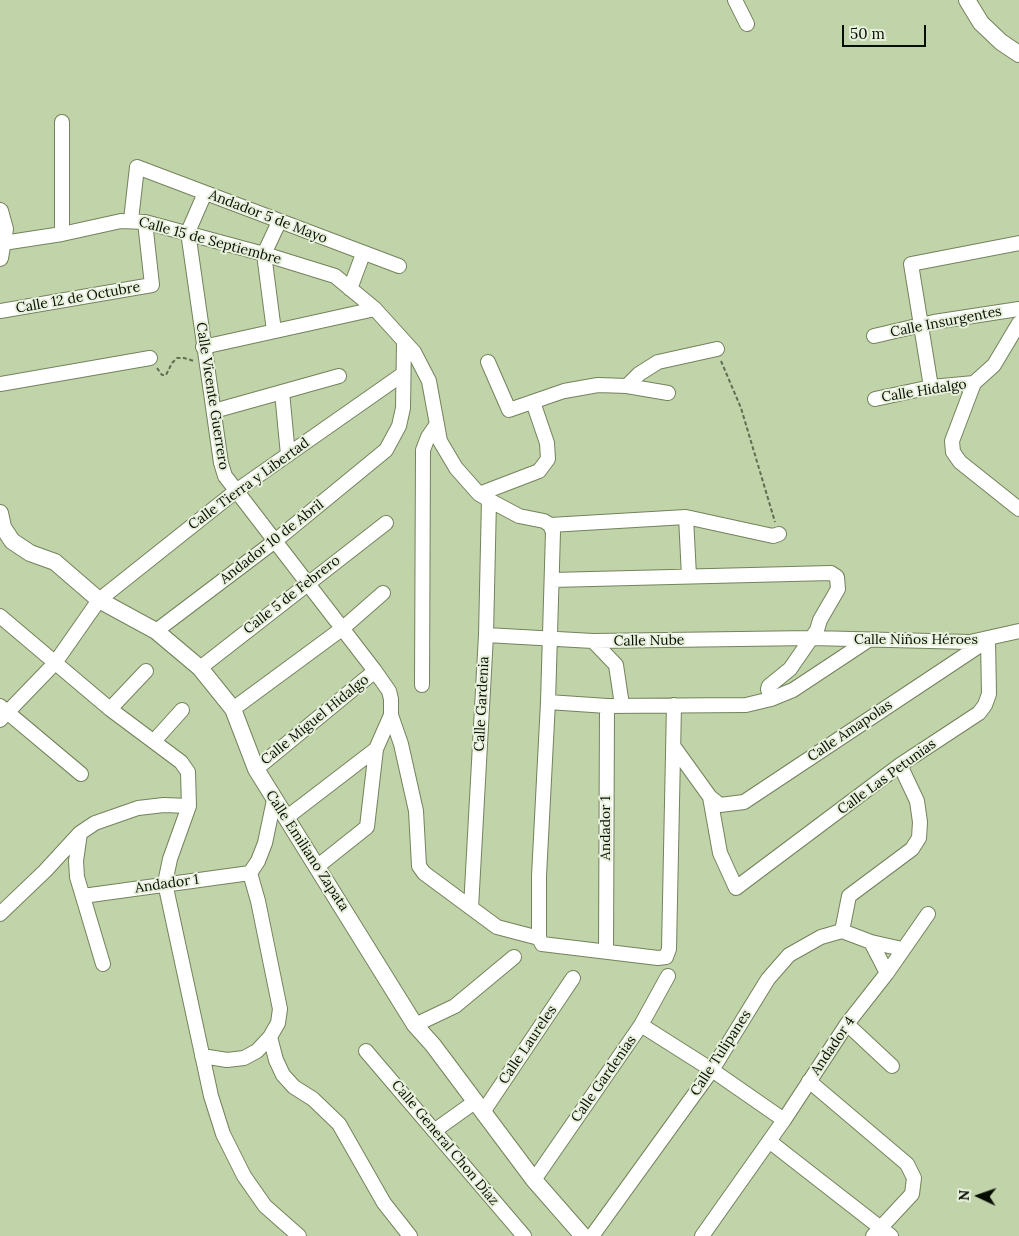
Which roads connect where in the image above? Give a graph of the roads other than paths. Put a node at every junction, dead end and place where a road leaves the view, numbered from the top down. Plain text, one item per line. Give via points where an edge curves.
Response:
1 (735, 0) edge
2 (966, 0) edge
3 (747, 24) dead end
4 (1019, 54) edge
5 (62, 122) dead end
6 (205, 193) junction
7 (0, 211) edge
8 (138, 221) junction
9 (279, 222) junction
10 (188, 232) junction
11 (62, 234) junction
12 (1019, 243) edge
13 (1, 251) edge
14 (264, 254) junction
15 (363, 254) junction
16 (399, 266) dead end
17 (350, 289) junction
18 (375, 309) junction
19 (1019, 309) edge
20 (0, 311) edge
21 (1019, 323) edge
22 (922, 325) junction
23 (274, 331) junction
24 (874, 336) dead end
25 (404, 343) junction
26 (203, 347) junction
27 (717, 349) road end
28 (150, 358) road end
29 (488, 362) dead end
30 (403, 374) junction
31 (340, 376) dead end
32 (974, 383) junction
33 (0, 384) edge
34 (627, 386) junction
35 (931, 387) junction
36 (282, 392) junction
37 (668, 393) dead end
38 (875, 399) dead end
39 (533, 402) junction
40 (214, 411) junction
41 (437, 424) junction
42 (288, 455) junction
43 (236, 491) junction
44 (484, 497) junction
45 (1019, 509) edge
46 (0, 513) edge
47 (686, 517) junction
48 (386, 523) dead end
49 (550, 525) junction
50 (779, 534) road end
51 (275, 541) junction
52 (689, 576) junction
53 (552, 580) junction
54 (307, 582) junction
55 (383, 593) dead end
56 (98, 600) junction
57 (0, 616) edge
58 (342, 628) junction
59 (156, 631) junction
60 (1019, 631) edge
61 (486, 635) junction
62 (549, 638) junction
63 (812, 638) junction
64 (988, 640) junction
65 (867, 641) junction
66 (593, 642) junction
67 (55, 664) junction
68 (200, 668) junction
69 (146, 671) dead end
70 (375, 671) junction
71 (422, 685) dead end
72 (771, 699) junction
73 (548, 702) junction
74 (622, 705) junction
75 (674, 705) junction
76 (607, 706) junction
77 (110, 709) junction
78 (233, 709) junction
79 (182, 710) dead end
80 (3, 713) edge
81 (391, 715) junction
82 (154, 740) junction
83 (674, 747) junction
84 (376, 749) junction
85 (900, 765) junction
86 (256, 769) junction
87 (81, 774) dead end
88 (710, 797) junction
89 (274, 800) junction
90 (189, 806) junction
91 (286, 818) junction
92 (80, 833) junction
93 (318, 866) junction
94 (250, 873) junction
95 (165, 883) junction
96 (83, 896) junction
97 (471, 908) junction
98 (0, 914) edge
99 (928, 914) dead end
100 (842, 931) junction
101 (539, 938) junction
102 (871, 942) junction
103 (902, 949) junction
104 (606, 950) junction
105 (514, 957) dead end
106 (103, 964) dead end
107 (887, 973) junction
108 (668, 976) dead end
109 (573, 978) dead end
110 (847, 1024) junction
111 (415, 1025) junction
112 (641, 1025) junction
113 (270, 1037) junction
114 (366, 1050) dead end
115 (202, 1056) junction
116 (892, 1066) dead end
117 (712, 1070) junction
118 (809, 1081) junction
119 (480, 1107) junction
120 (784, 1120) junction
121 (434, 1131) junction
122 (769, 1141) junction
123 (534, 1180) junction
124 (881, 1233) edge
125 (297, 1235) edge
126 (410, 1236) edge
127 (524, 1236) edge
128 (583, 1236) edge
129 (592, 1236) edge
130 (702, 1236) edge

1 - 3 street
2 - 4 street via 981,23
5 - 11 street
6 - 8 street, Andador 5 de Mayo via 137,167
6 - 9 street, Andador 5 de Mayo
6 - 10 street
7 - 13 street via 5,230
8 - 10 street, Calle 15 de Septiembre
8 - 11 street, Calle 15 de Septiembre
8 - 20 street, Calle 12 de Octubre via 152,285
9 - 14 street
9 - 15 street, Andador 5 de Mayo
10 - 14 street, Calle 15 de Septiembre
10 - 26 street, Calle Vicente Guerrero
11 - 13 street, Calle 15 de Septiembre
12 - 22 street via 911,264
14 - 17 street, Calle 15 de Septiembre via 334,276
14 - 23 street
15 - 16 street, Andador 5 de Mayo
15 - 17 street
17 - 18 street, Calle 15 de Septiembre
18 - 23 street
18 - 25 street, Calle 15 de Septiembre
19 - 22 street, Calle Insurgentes
21 - 32 street via 994,365
22 - 24 street, Calle Insurgentes
22 - 35 street
23 - 26 street
25 - 30 street
25 - 41 street, Calle 15 de Septiembre via 414,352 429,380
26 - 40 street, Calle Vicente Guerrero
27 - 34 street via 658,362
28 - 33 street
29 - 39 street via 509,410
30 - 42 street, Calle Tierra y Libertad
30 - 51 street, Andador 10 de Abril via 399,426 386,450
31 - 36 street
32 - 35 street, Calle Hidalgo
32 - 45 street via 952,441 953,452 960,462
34 - 37 street
34 - 39 street via 564,391
35 - 38 street, Calle Hidalgo
36 - 40 street
36 - 42 street
39 - 44 street via 548,458 539,471
40 - 43 street, Calle Vicente Guerrero via 221,463 225,476
41 - 44 street, Calle 15 de Septiembre via 440,441 456,468
41 - 71 street via 423,450
42 - 43 street, Calle Tierra y Libertad
43 - 51 street, Calle Vicente Guerrero
43 - 56 street, Calle Tierra y Libertad
44 - 49 street via 519,516
44 - 61 street, Calle Gardenia
46 - 56 street, Calle Emiliano Zapata via 12,541 30,553 55,562
47 - 49 street
47 - 50 street via 773,536
47 - 52 street
48 - 54 street, Calle 5 de Febrero
49 - 53 street via 553,532
51 - 54 street, Calle Vicente Guerrero
51 - 59 street, Andador 10 de Abril
52 - 53 street
52 - 63 street via 831,573 837,577 838,589
53 - 62 street
54 - 58 street, Calle Vicente Guerrero
54 - 68 street, Calle 5 de Febrero
55 - 58 street
56 - 59 street, Calle Emiliano Zapata
56 - 67 street, Calle Tierra y Libertad
57 - 67 street
58 - 70 street, Calle Vicente Guerrero
58 - 78 street
59 - 68 street, Calle Emiliano Zapata
60 - 64 street, Calle Niños Héroes
61 - 62 street, Calle Nube
61 - 97 street, Calle Gardenia
62 - 66 street, Calle Nube
62 - 73 street
63 - 65 street, Calle Niños Héroes
63 - 66 street, Calle Nube
63 - 72 street via 790,669 769,686
64 - 65 street, Calle Niños Héroes
64 - 85 street, Calle Las Petunias via 989,694 985,705
64 - 88 street, Calle Amapolas via 744,802 720,805
65 - 72 street via 793,690
66 - 74 street via 616,665
67 - 77 street
67 - 80 street, Calle Tierra y Libertad
68 - 78 street, Calle Emiliano Zapata
69 - 77 street
70 - 81 street, Calle Vicente Guerrero via 389,690
70 - 86 street, Calle Miguel Hidalgo
72 - 75 street via 746,705
73 - 76 street
73 - 101 street
74 - 75 street
74 - 76 street
75 - 83 street
76 - 104 street, Andador 1
77 - 82 street
78 - 86 street, Calle Emiliano Zapata
79 - 82 street
80 - 87 street
81 - 84 street
81 - 97 street via 416,811 419,866
82 - 90 street via 188,772
83 - 88 street
83 - 104 street via 666,956 658,958
84 - 91 street
84 - 93 street via 367,826
85 - 88 street, Calle Las Petunias via 736,888 720,853
85 - 100 street via 917,801 919,838 912,848 849,896
86 - 89 street, Calle Emiliano Zapata
89 - 91 street, Calle Emiliano Zapata
89 - 94 street via 265,843
90 - 92 street via 138,808 94,823
90 - 95 street
91 - 93 street, Calle Emiliano Zapata
92 - 96 street via 76,861
92 - 98 street via 46,871
93 - 111 street, Calle Emiliano Zapata
94 - 95 street, Andador 1
94 - 113 street via 280,1009
95 - 96 street, Andador 1
95 - 115 street
96 - 106 street
97 - 101 street via 497,928
99 - 103 street, Andador 4
100 - 102 street
100 - 117 street, Calle Tulipanes via 821,937 788,955 768,978
101 - 104 street via 542,944 549,946
102 - 103 street
102 - 107 street
103 - 107 street, Andador 4
105 - 111 street via 455,1006
107 - 110 street, Andador 4
108 - 112 street, Calle Gardenias
109 - 119 street, Calle Laureles
110 - 116 street
110 - 118 street, Andador 4
111 - 119 street, Calle Emiliano Zapata
112 - 117 street
112 - 123 street, Calle Gardenias
113 - 115 street via 257,1051 244,1058 227,1060
113 - 126 street via 283,1075 339,1124 384,1203
114 - 121 street, Calle General Chon Díaz
115 - 125 street via 210,1096 223,1134 244,1176 265,1206
117 - 120 street
117 - 129 street, Calle Tulipanes
118 - 120 street, Andador 4
118 - 124 street via 906,1164 914,1178 912,1194
119 - 121 street
119 - 123 street, Calle Emiliano Zapata
120 - 122 street
121 - 127 street, Calle General Chon Díaz
122 - 124 street
122 - 130 street
123 - 128 street, Calle Emiliano Zapata

